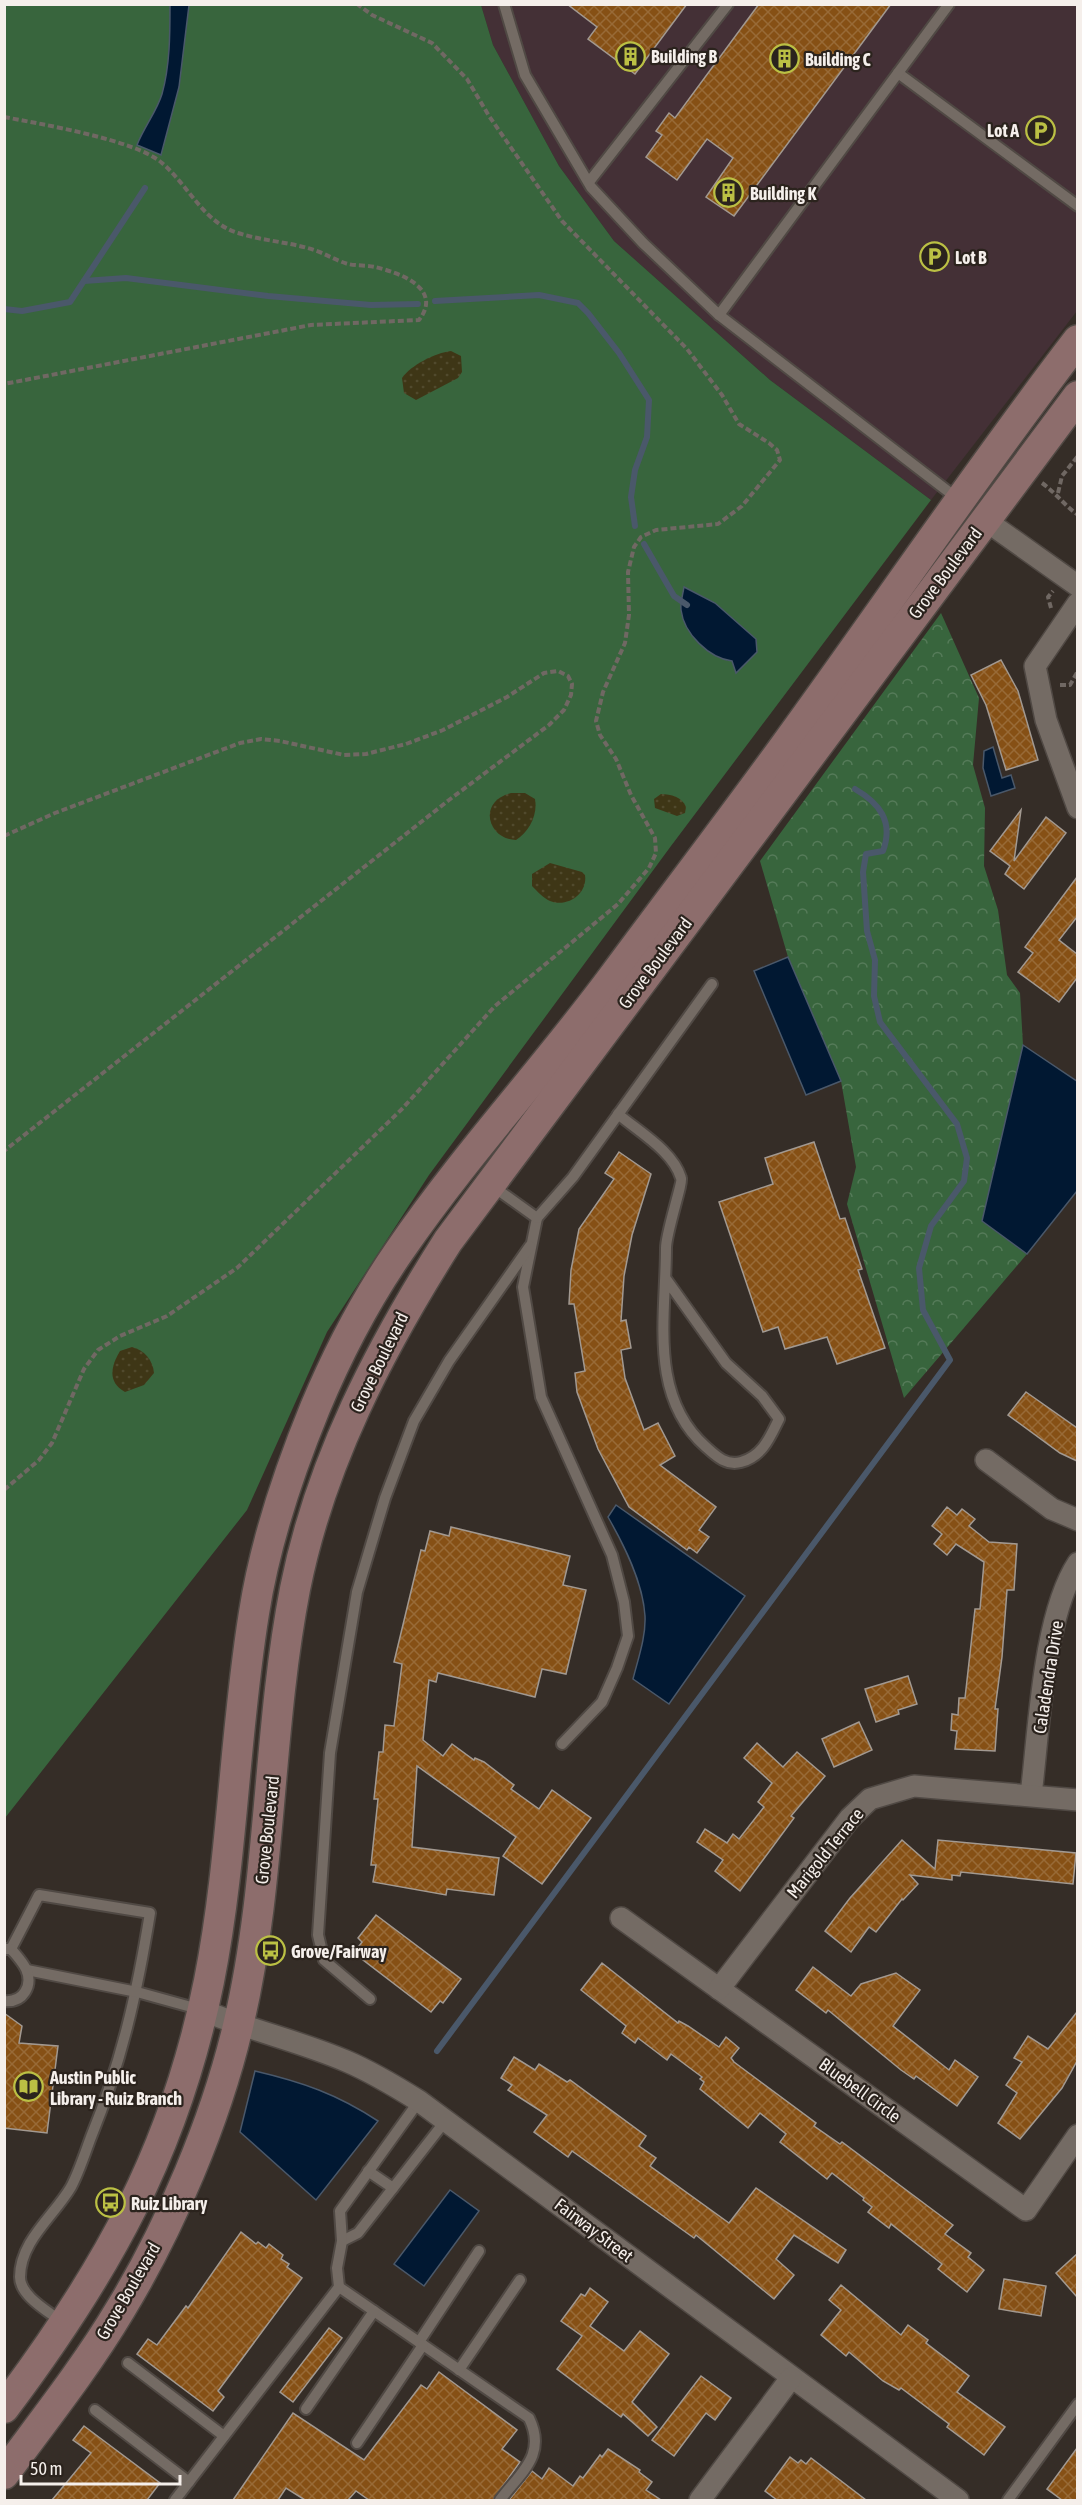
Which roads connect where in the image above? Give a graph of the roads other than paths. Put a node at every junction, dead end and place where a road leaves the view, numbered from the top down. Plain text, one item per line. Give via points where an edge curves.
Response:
1 (504, 4) edge
2 (728, 4) edge
3 (949, 4) edge
4 (898, 73) junction
5 (589, 182) junction
6 (1077, 206) edge
7 (719, 315) junction
8 (1077, 340) edge
9 (1077, 396) edge
10 (958, 499) junction
11 (985, 520) junction
12 (1077, 586) edge
13 (1077, 603) edge
14 (1077, 808) edge
15 (712, 984) dead end
16 (618, 1114) junction
17 (465, 1165) junction
18 (490, 1185) junction
19 (537, 1218) junction
20 (530, 1246) junction
21 (666, 1279) junction
22 (986, 1460) dead end
23 (1077, 1520) edge
24 (1077, 1563) edge
25 (562, 1744) dead end
26 (1031, 1796) junction
27 (1077, 1800) edge
28 (621, 1918) dead end
29 (8, 1949) edge
30 (27, 1970) junction
31 (719, 1989) junction
32 (137, 1992) junction
33 (370, 1999) dead end
34 (4, 2001) edge
35 (202, 2010) junction
36 (238, 2026) junction
37 (419, 2101) junction
38 (446, 2120) junction
39 (1077, 2135) edge
40 (368, 2171) junction
41 (393, 2188) junction
42 (342, 2241) junction
43 (479, 2251) dead end
44 (520, 2280) dead end
45 (339, 2287) junction
46 (374, 2311) junction
47 (64, 2324) junction
48 (421, 2344) junction
49 (128, 2364) dead end
50 (459, 2370) junction
51 (790, 2378) junction
52 (1077, 2404) edge
53 (4, 2408) edge
54 (306, 2409) dead end
55 (95, 2410) dead end
56 (224, 2436) junction
57 (357, 2443) dead end
58 (4, 2474) edge
59 (189, 2482) junction
60 (175, 2500) edge
61 (500, 2500) edge
62 (700, 2500) edge
63 (958, 2500) edge
64 (1008, 2500) edge

1 - 5 lane via 525,75
2 - 5 lane
3 - 4 lane
4 - 6 lane
4 - 7 lane
5 - 7 lane via 643,243
7 - 10 lane
8 - 10 street, Grove Boulevard
9 - 11 street, Grove Boulevard
10 - 11 street
10 - 17 street, Grove Boulevard via 785,746 598,998
11 - 12 street
11 - 18 street, Grove Boulevard
13 - 14 street via 1035,666 1046,720
15 - 16 lane
16 - 19 lane via 573,1177
16 - 21 lane via 675,1161 682,1181 666,1235
17 - 18 street
17 - 35 street, Grove Boulevard via 399,1251 351,1330 316,1405 277,1512 254,1609 222,1899
18 - 19 lane
18 - 36 street, Grove Boulevard via 405,1308 370,1373 316,1512 286,1639 262,1880
19 - 20 lane
20 - 25 lane via 523,1287 541,1397 612,1556 628,1636 602,1702
20 - 33 lane via 461,1342 414,1421 385,1498 357,1592 330,1753 318,1935 324,1960
21 - 21 lane via 662,1319 664,1361 673,1398 695,1437 721,1461 741,1462 765,1448 779,1419 762,1396 726,1363
22 - 23 street via 1052,1509
24 - 26 street, Caladendra Drive via 1060,1601 1051,1642
26 - 27 street, Marigold Terrace
26 - 31 street, Marigold Terrace via 914,1786 870,1799 850,1818
28 - 31 street, Bluebell Circle
29 - 30 lane
29 - 32 lane via 39,1895 150,1913
30 - 32 lane
30 - 34 lane via 29,1986 22,1996
31 - 39 street, Bluebell Circle via 1026,2210
32 - 35 lane
32 - 47 lane via 109,2092 71,2187 34,2237 22,2262 19,2279 26,2294
35 - 36 street, Fairway Street
35 - 47 street, Grove Boulevard via 181,2088 150,2173 100,2270
36 - 37 street, Fairway Street via 345,2061
36 - 58 street, Grove Boulevard via 199,2147 155,2247 88,2360
37 - 38 street, Fairway Street
37 - 40 lane
38 - 41 lane
38 - 51 street, Fairway Street
40 - 41 lane
40 - 42 lane via 340,2211
41 - 42 lane via 358,2233
42 - 45 lane via 337,2268
43 - 48 lane
44 - 50 lane
45 - 46 lane
45 - 56 lane
46 - 48 lane
46 - 54 lane
47 - 53 street, Grove Boulevard
48 - 50 lane
48 - 57 lane
49 - 56 lane
50 - 61 lane via 529,2418 536,2433 532,2458
51 - 62 street
51 - 63 street, Fairway Street
52 - 64 lane
55 - 59 lane
56 - 59 lane
59 - 60 lane

